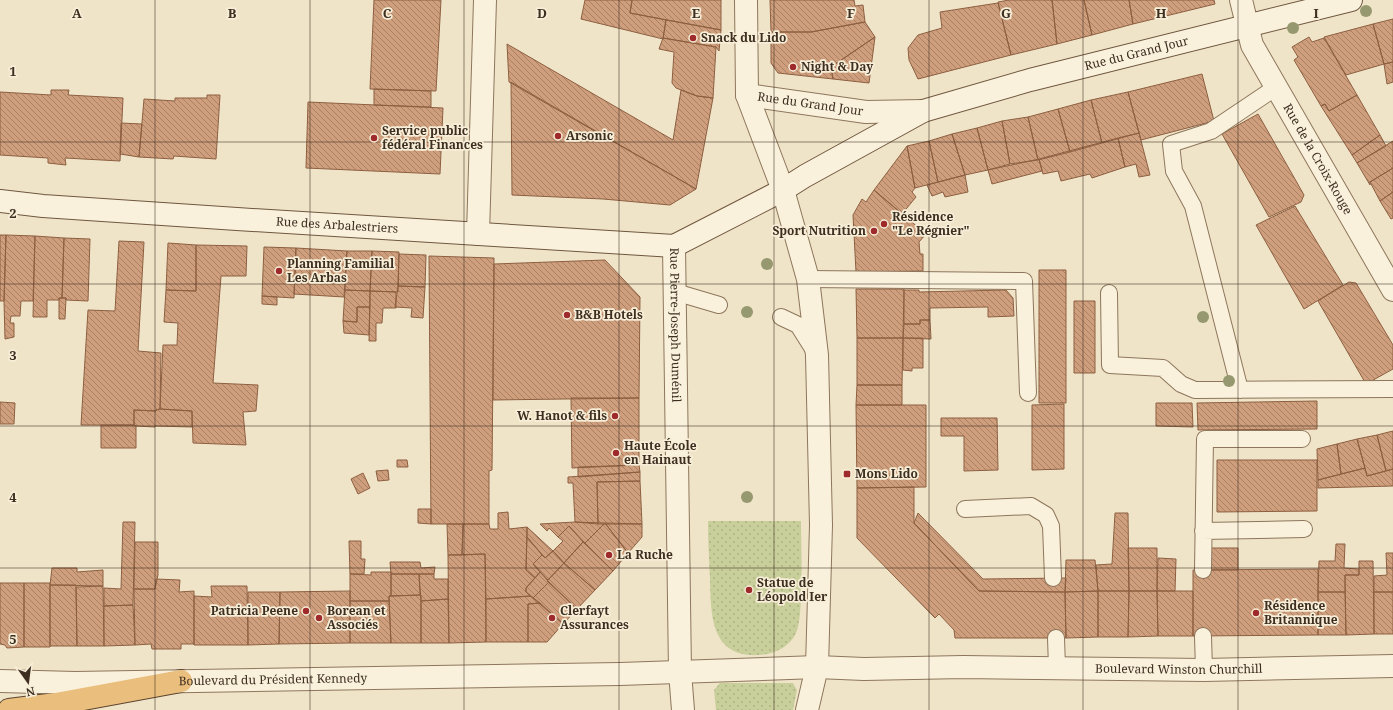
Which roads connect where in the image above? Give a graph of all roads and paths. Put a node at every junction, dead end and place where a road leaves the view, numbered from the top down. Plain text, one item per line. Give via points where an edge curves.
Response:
1 (485, 0) edge
2 (746, 0) edge
3 (1240, 0) edge
4 (1351, 0) edge
5 (1246, 27) junction
6 (1275, 88) junction
7 (747, 96) junction
8 (923, 111) junction
9 (783, 190) junction
10 (0, 201) edge
11 (478, 234) junction
12 (674, 246) junction
13 (808, 279) junction
14 (1393, 290) edge
15 (675, 292) junction
16 (1110, 293) dead end
17 (719, 305) dead end
18 (781, 317) dead end
19 (817, 355) junction
20 (1393, 389) edge
21 (1240, 390) junction
22 (1028, 393) dead end
23 (1302, 439) dead end
24 (965, 509) dead end
25 (1304, 528) dead end
26 (1202, 531) junction
27 (1203, 570) dead end
28 (1053, 578) dead end
29 (1203, 636) dead end
30 (1056, 638) dead end
31 (1393, 666) edge
32 (816, 667) junction
33 (1057, 667) junction
34 (1204, 670) junction
35 (680, 672) junction
36 (0, 681) edge
37 (181, 681) junction
38 (9, 710) edge
39 (683, 710) edge
40 (807, 710) edge

1 - 11 street
2 - 7 street
3 - 5 street, Rue de la Croix-Rouge
4 - 5 street, Rue du Grand Jour
5 - 6 street, Rue de la Croix-Rouge via 1252,45
5 - 8 street, Rue du Grand Jour via 1030,80
6 - 14 street, Rue de la Croix-Rouge
6 - 21 lane via 1211,131 1171,144 1174,171 1193,206
7 - 8 street, Rue du Grand Jour via 866,112
7 - 9 street
8 - 9 street, Rue du Grand Jour
9 - 12 street, Rue Pierre-Joseph Duménil
9 - 13 street
10 - 11 street, Rue des Arbalestriers via 237,220
11 - 12 street, Rue des Arbalestriers
12 - 15 street, Rue Pierre-Joseph Duménil
13 - 19 street
13 - 22 lane via 1024,281
15 - 17 lane
15 - 35 street, Rue Pierre-Joseph Duménil
16 - 21 lane via 1110,365 1163,368 1181,384 1195,390
18 - 19 lane via 798,325
19 - 32 street via 821,525
20 - 21 lane
23 - 26 lane via 1205,439
24 - 28 lane via 1031,506 1046,515 1051,526
25 - 26 lane
26 - 27 lane
29 - 34 lane
30 - 33 lane
31 - 34 street, Boulevard Winston Churchill
32 - 33 street, Boulevard Winston Churchill
32 - 35 street, Boulevard du Président Kennedy
32 - 40 street
33 - 34 street, Boulevard Winston Churchill
35 - 37 street, Boulevard du Président Kennedy
35 - 39 street, Rue Pierre-Joseph Duménil
36 - 37 street, Boulevard du Président Kennedy
37 - 38 highway

